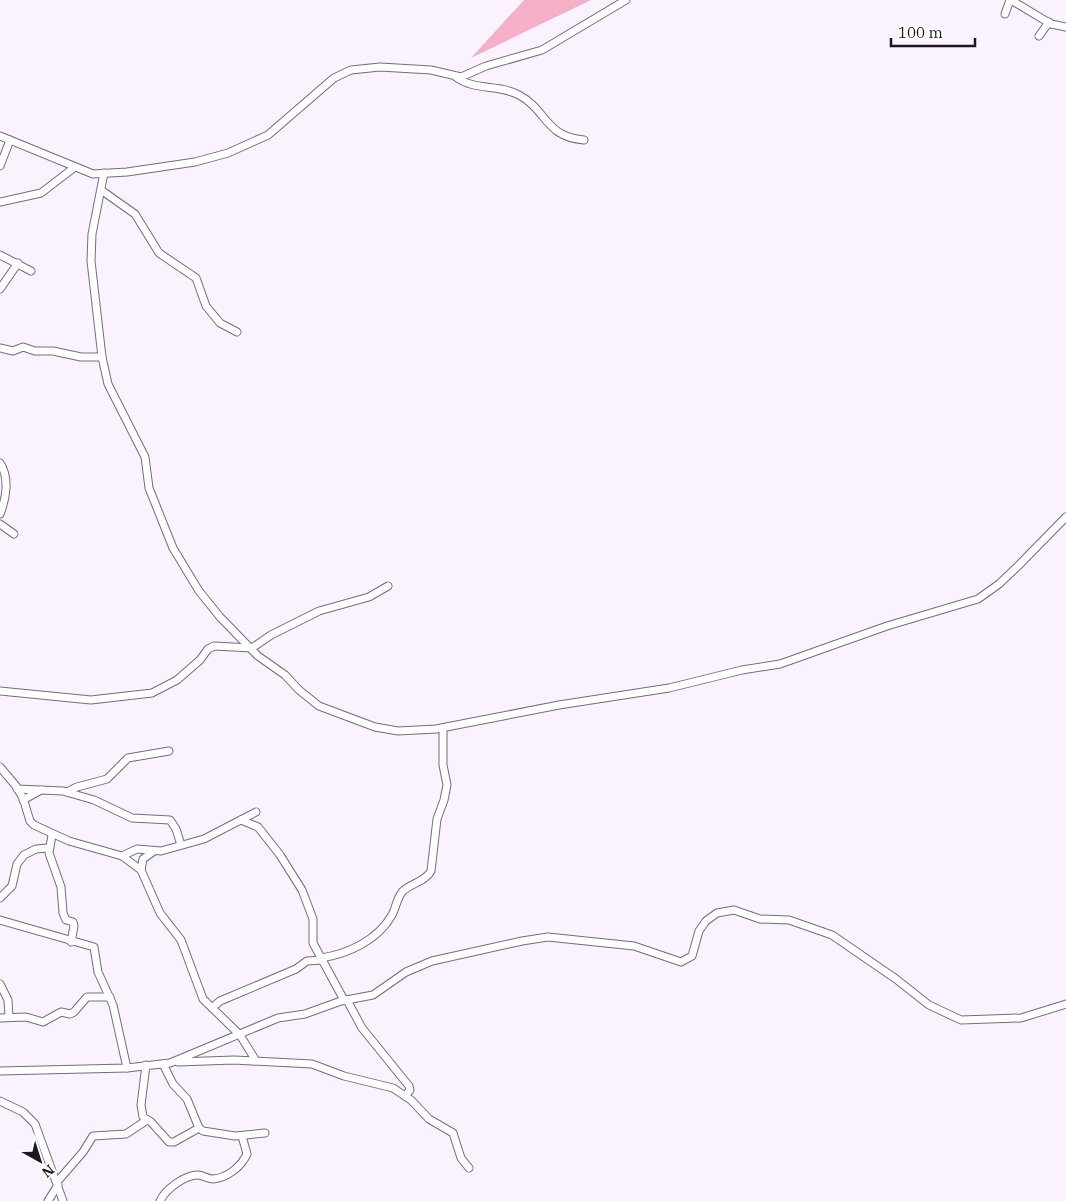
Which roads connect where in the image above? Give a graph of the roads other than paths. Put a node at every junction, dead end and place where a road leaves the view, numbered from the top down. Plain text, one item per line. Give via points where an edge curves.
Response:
1 (626, 0) edge
2 (1010, 0) edge
3 (1005, 14) dead end
4 (1049, 22) junction
5 (1066, 27) edge
6 (1039, 36) dead end
7 (454, 76) junction
8 (0, 136) edge
9 (10, 140) junction
10 (584, 140) dead end
11 (0, 166) edge
12 (75, 167) junction
13 (104, 174) junction
14 (101, 190) junction
15 (0, 202) edge
16 (0, 256) edge
17 (18, 263) junction
18 (31, 271) dead end
19 (0, 289) edge
20 (237, 332) dead end
21 (0, 348) edge
22 (102, 357) junction
23 (0, 463) edge
24 (0, 514) edge
25 (1066, 517) edge
26 (0, 524) edge
27 (14, 534) dead end
28 (388, 586) dead end
29 (252, 648) junction
30 (0, 691) edge
31 (443, 728) junction
32 (169, 751) dead end
33 (0, 767) edge
34 (17, 789) junction
35 (44, 789) junction
36 (67, 792) junction
37 (23, 800) junction
38 (256, 812) dead end
39 (241, 820) junction
40 (52, 835) junction
41 (181, 845) junction
42 (48, 848) junction
43 (154, 851) junction
44 (122, 856) junction
45 (141, 870) junction
46 (0, 898) edge
47 (0, 920) edge
48 (72, 942) junction
49 (321, 959) junction
50 (0, 984) edge
51 (110, 997) junction
52 (345, 1000) junction
53 (1066, 1004) edge
54 (212, 1008) junction
55 (9, 1017) junction
56 (0, 1018) edge
57 (240, 1035) junction
58 (256, 1061) junction
59 (166, 1063) junction
60 (146, 1066) junction
61 (127, 1068) junction
62 (0, 1071) edge
63 (405, 1096) junction
64 (0, 1101) edge
65 (147, 1120) junction
66 (199, 1128) junction
67 (266, 1133) dead end
68 (242, 1136) junction
69 (469, 1168) dead end
70 (58, 1183) junction
71 (48, 1201) edge
72 (63, 1201) edge
73 (160, 1201) edge

1 - 7 street via 542,50 460,77
2 - 3 street
2 - 4 street
4 - 5 street
4 - 6 street
7 - 10 street via 468,83 521,95 555,131
7 - 13 street via 431,70 380,67 351,70 334,78 268,136 258,141 194,162
8 - 9 street
9 - 11 street
9 - 12 street
12 - 13 street via 93,174
12 - 15 street via 41,193
13 - 14 street
14 - 20 street via 135,214 159,253 196,278 206,306 220,323
14 - 22 street via 92,234 91,261
16 - 17 street
17 - 18 street
17 - 19 street
21 - 22 street via 14,351 23,347 81,357
22 - 29 street via 108,384 145,457 149,488 173,548 199,591
23 - 24 street via 6,491
25 - 31 street via 999,584 978,598 955,607 887,626 780,664 669,688
26 - 27 street
28 - 29 street via 369,597 319,611
29 - 30 street via 214,646 177,680 152,694 91,700
29 - 31 street via 319,706 375,727 398,731
31 - 49 street via 443,765 447,785 437,819 432,871 401,893 392,916 367,941 341,954
32 - 36 street via 128,758 107,779
33 - 34 street
34 - 35 street
34 - 37 street
35 - 36 street
35 - 37 street
36 - 41 street via 94,800 132,818 170,820
37 - 40 street via 30,821
38 - 39 street
39 - 41 street via 204,839
39 - 49 street via 258,827 302,890 314,919 313,943
40 - 42 street
40 - 44 street
41 - 43 street
42 - 46 street via 30,852 20,859 12,886
42 - 48 street via 61,887 63,913 74,926
43 - 44 street via 137,848
43 - 45 street via 143,859
44 - 45 street
45 - 54 street via 160,913 180,940 203,998
47 - 48 street
48 - 51 street via 94,947 98,972
49 - 52 street
49 - 54 street via 303,963 220,1001
50 - 55 street via 8,1000
51 - 55 street via 87,997 74,1012 60,1012 43,1022
51 - 61 street
52 - 53 street via 373,995 406,972 432,961 548,937 634,946 681,962 692,956 699,931 706,921 729,909 760,918 789,920 832,935 929,1005 961,1020 1021,1018
52 - 57 street via 305,1014 278,1018
52 - 63 street via 362,1028 409,1086
54 - 57 street
55 - 56 street
57 - 58 street
57 - 59 street
58 - 59 street
58 - 63 street via 312,1064 344,1076 382,1084
59 - 60 street
59 - 66 street via 173,1084 187,1099
60 - 61 street
60 - 65 street via 141,1106
61 - 62 street
63 - 69 street via 428,1119 453,1133 461,1158
64 - 70 street via 23,1112 35,1124
65 - 66 street via 169,1142
65 - 70 street via 126,1134 93,1136
66 - 68 street
67 - 68 street
68 - 73 street via 247,1154 235,1170 214,1179 199,1175 186,1178
70 - 71 street
70 - 72 street

